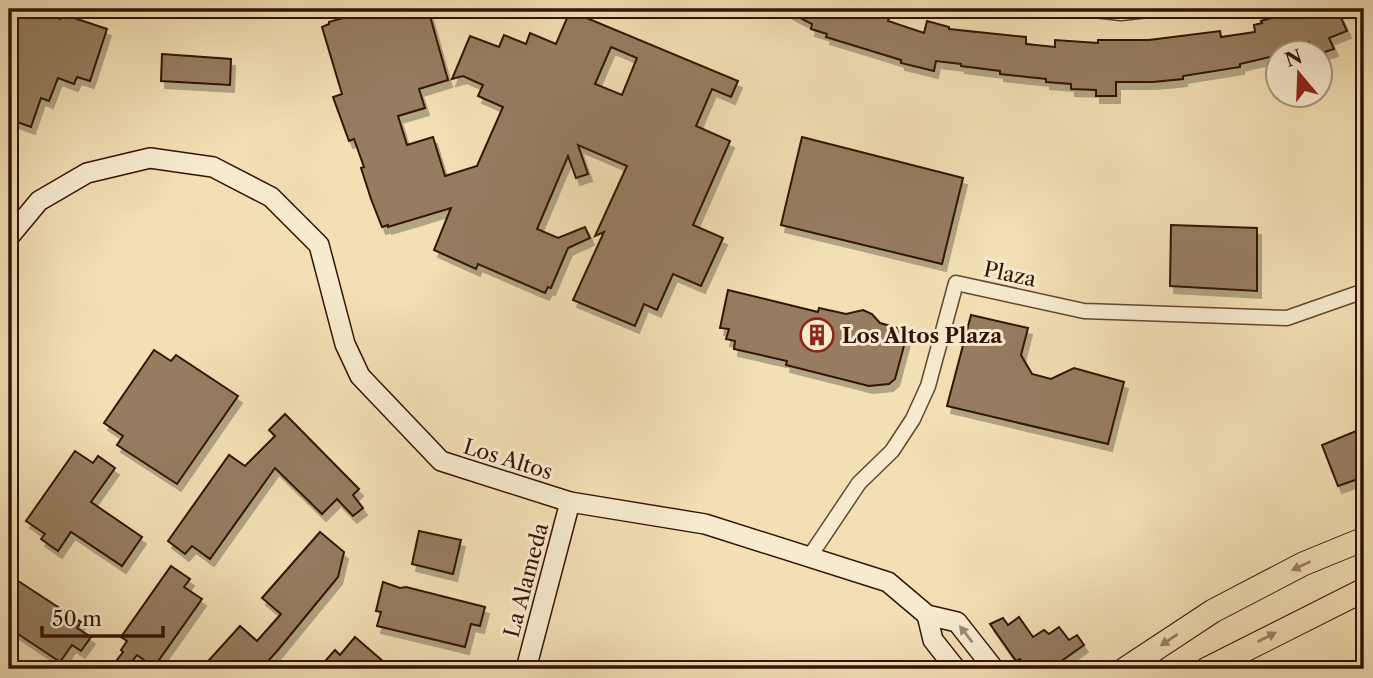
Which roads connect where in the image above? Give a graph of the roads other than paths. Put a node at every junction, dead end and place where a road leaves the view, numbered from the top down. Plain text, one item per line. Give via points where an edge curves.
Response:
1 (1086, 9) edge
2 (1157, 9) edge
3 (9, 237) edge
4 (1364, 291) edge
5 (570, 502) junction
6 (1364, 539) edge
7 (810, 555) junction
8 (1364, 590) edge
9 (927, 615) junction
10 (526, 669) edge
11 (956, 669) edge
12 (994, 669) edge
13 (1125, 669) edge
14 (1207, 669) edge

1 - 2 street via 1121,13
3 - 5 street, Los Altos via 39,201 87,173 149,158 213,167 271,197 319,245 345,344 360,376 440,461
4 - 7 street, Plaza via 1287,318 1084,311 956,283 928,386 913,419 892,451 859,483
5 - 7 street, Los Altos via 705,524
5 - 10 street, La Alameda
6 -> 13 main road via 1303,564 1213,611
7 - 9 street, Los Altos via 888,582
14 -> 8 main road
9 - 11 street, Los Altos via 933,640
12 -> 9 street, Los Altos via 957,622

